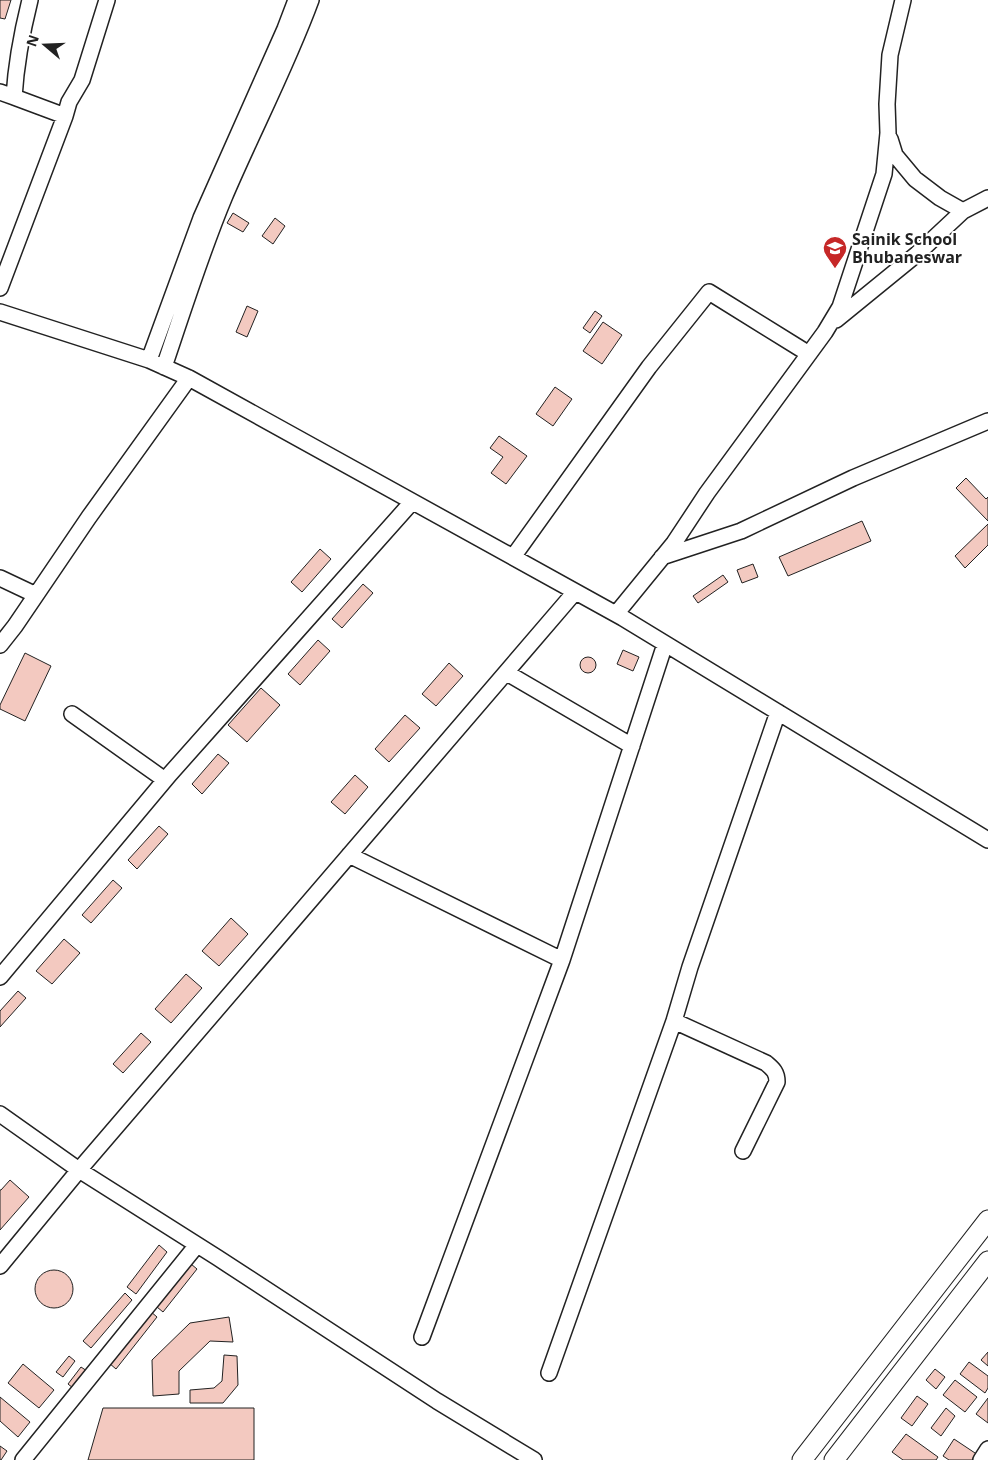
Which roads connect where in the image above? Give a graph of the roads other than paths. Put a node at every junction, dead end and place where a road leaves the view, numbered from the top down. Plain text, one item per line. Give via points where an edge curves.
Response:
1 (30, 0) edge
2 (107, 0) edge
3 (296, 0) edge
4 (311, 0) edge
5 (903, 0) edge
6 (7, 95) edge
7 (65, 116) junction
8 (888, 134) junction
9 (988, 198) edge
10 (963, 211) junction
11 (0, 288) edge
12 (0, 312) edge
13 (829, 325) junction
14 (808, 354) junction
15 (149, 360) junction
16 (164, 367) junction
17 (189, 378) junction
18 (988, 421) edge
19 (412, 502) junction
20 (513, 557) junction
21 (662, 557) junction
22 (0, 578) edge
23 (575, 592) junction
24 (36, 595) junction
25 (616, 614) junction
26 (665, 644) junction
27 (0, 645) edge
28 (507, 673) junction
29 (778, 712) junction
30 (72, 714) dead end
31 (632, 746) junction
32 (164, 780) junction
33 (988, 840) edge
34 (350, 855) junction
35 (562, 960) junction
36 (0, 977) edge
37 (674, 1021) junction
38 (0, 1114) edge
39 (744, 1150) dead end
40 (80, 1170) junction
41 (988, 1220) edge
42 (198, 1245) junction
43 (988, 1261) edge
44 (0, 1266) edge
45 (422, 1337) dead end
46 (550, 1373) dead end
47 (988, 1449) edge
48 (23, 1460) edge
49 (534, 1460) edge
50 (802, 1460) edge
51 (834, 1460) edge
52 (981, 1460) edge

1 - 6 street
2 - 7 street via 82,80
3 - 15 street via 202,218
4 - 16 street via 295,44 208,237
5 - 8 street via 890,55
6 - 7 street
7 - 11 street
8 - 10 street via 894,155 915,179
8 - 13 street via 884,174 840,307
9 - 10 street
10 - 13 street via 917,254
12 - 15 street
13 - 14 street
14 - 20 street via 709,292 649,367
14 - 21 street
15 - 16 street
16 - 17 street
17 - 19 street
17 - 24 street
18 - 21 street via 741,530
19 - 20 street
19 - 32 street
20 - 23 street
21 - 25 street
22 - 24 street
23 - 25 street
23 - 28 street
24 - 27 street
25 - 26 street
26 - 29 street
26 - 31 street
28 - 31 street
28 - 34 street
29 - 33 street
29 - 37 street
30 - 32 street
31 - 35 street
32 - 36 street
34 - 35 street
34 - 40 street
35 - 45 street
37 - 39 street via 766,1063 774,1070 777,1082
37 - 46 street
38 - 40 street
40 - 42 street
40 - 44 street
41 - 50 main road
42 - 48 street
42 - 49 street via 436,1401
43 - 51 main road
47 - 52 street

